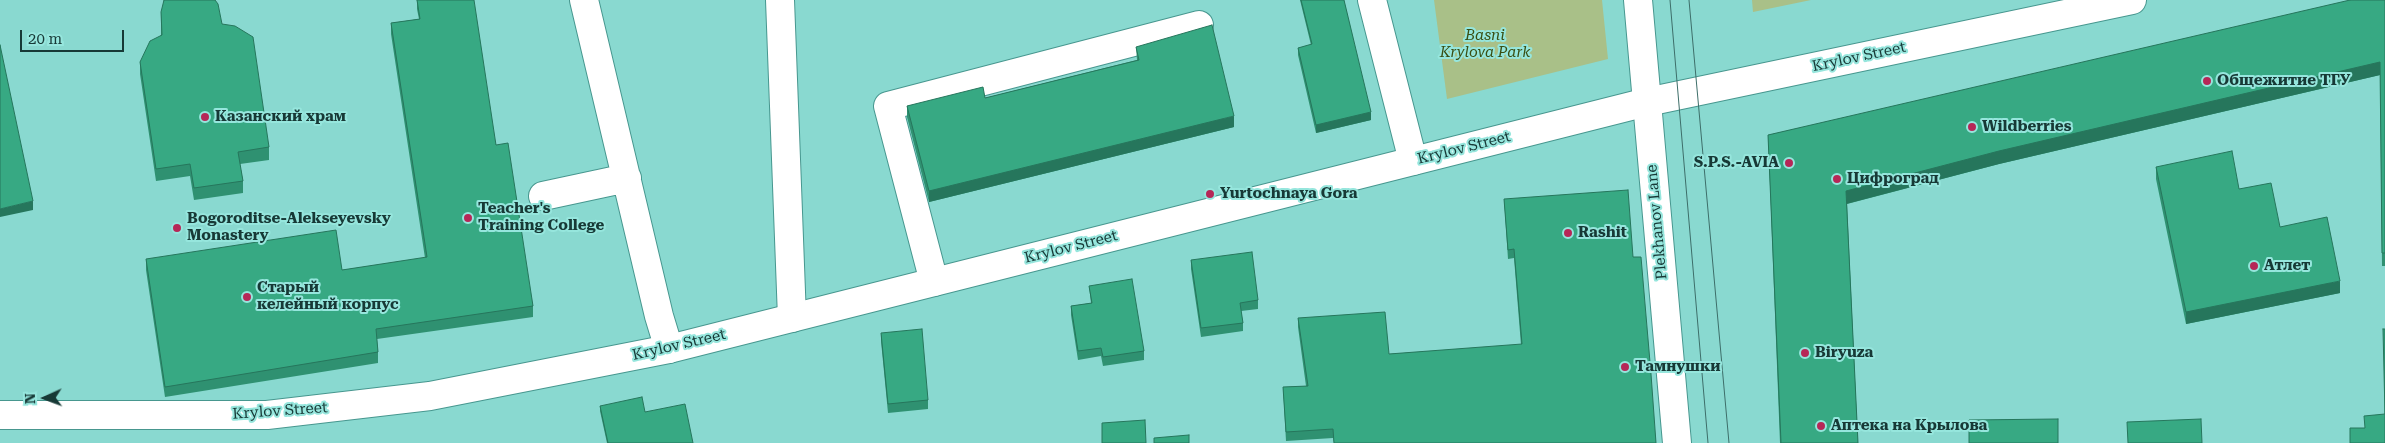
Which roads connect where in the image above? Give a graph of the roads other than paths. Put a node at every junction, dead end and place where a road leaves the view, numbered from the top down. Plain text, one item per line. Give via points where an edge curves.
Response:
1 (584, 0) edge
2 (780, 0) edge
3 (1372, 0) edge
4 (1638, 0) edge
5 (2132, 0) edge
6 (1200, 25) dead end
7 (1647, 102) junction
8 (1413, 160) junction
9 (627, 178) junction
10 (543, 196) dead end
11 (934, 282) junction
12 (792, 318) junction
13 (669, 349) junction
14 (0, 415) edge
15 (1677, 443) edge

1 - 9 main road
2 - 12 main road
3 - 8 main road
4 - 7 main road, Plekhanov Lane
5 - 7 main road, Krylov Street
6 - 11 main road via 888,106
7 - 8 main road, Krylov Street
7 - 15 main road, Plekhanov Lane
8 - 11 main road, Krylov Street
9 - 10 main road
9 - 13 main road
11 - 12 main road, Krylov Street
12 - 13 main road, Krylov Street
13 - 14 main road, Krylov Street via 430,396 267,415

